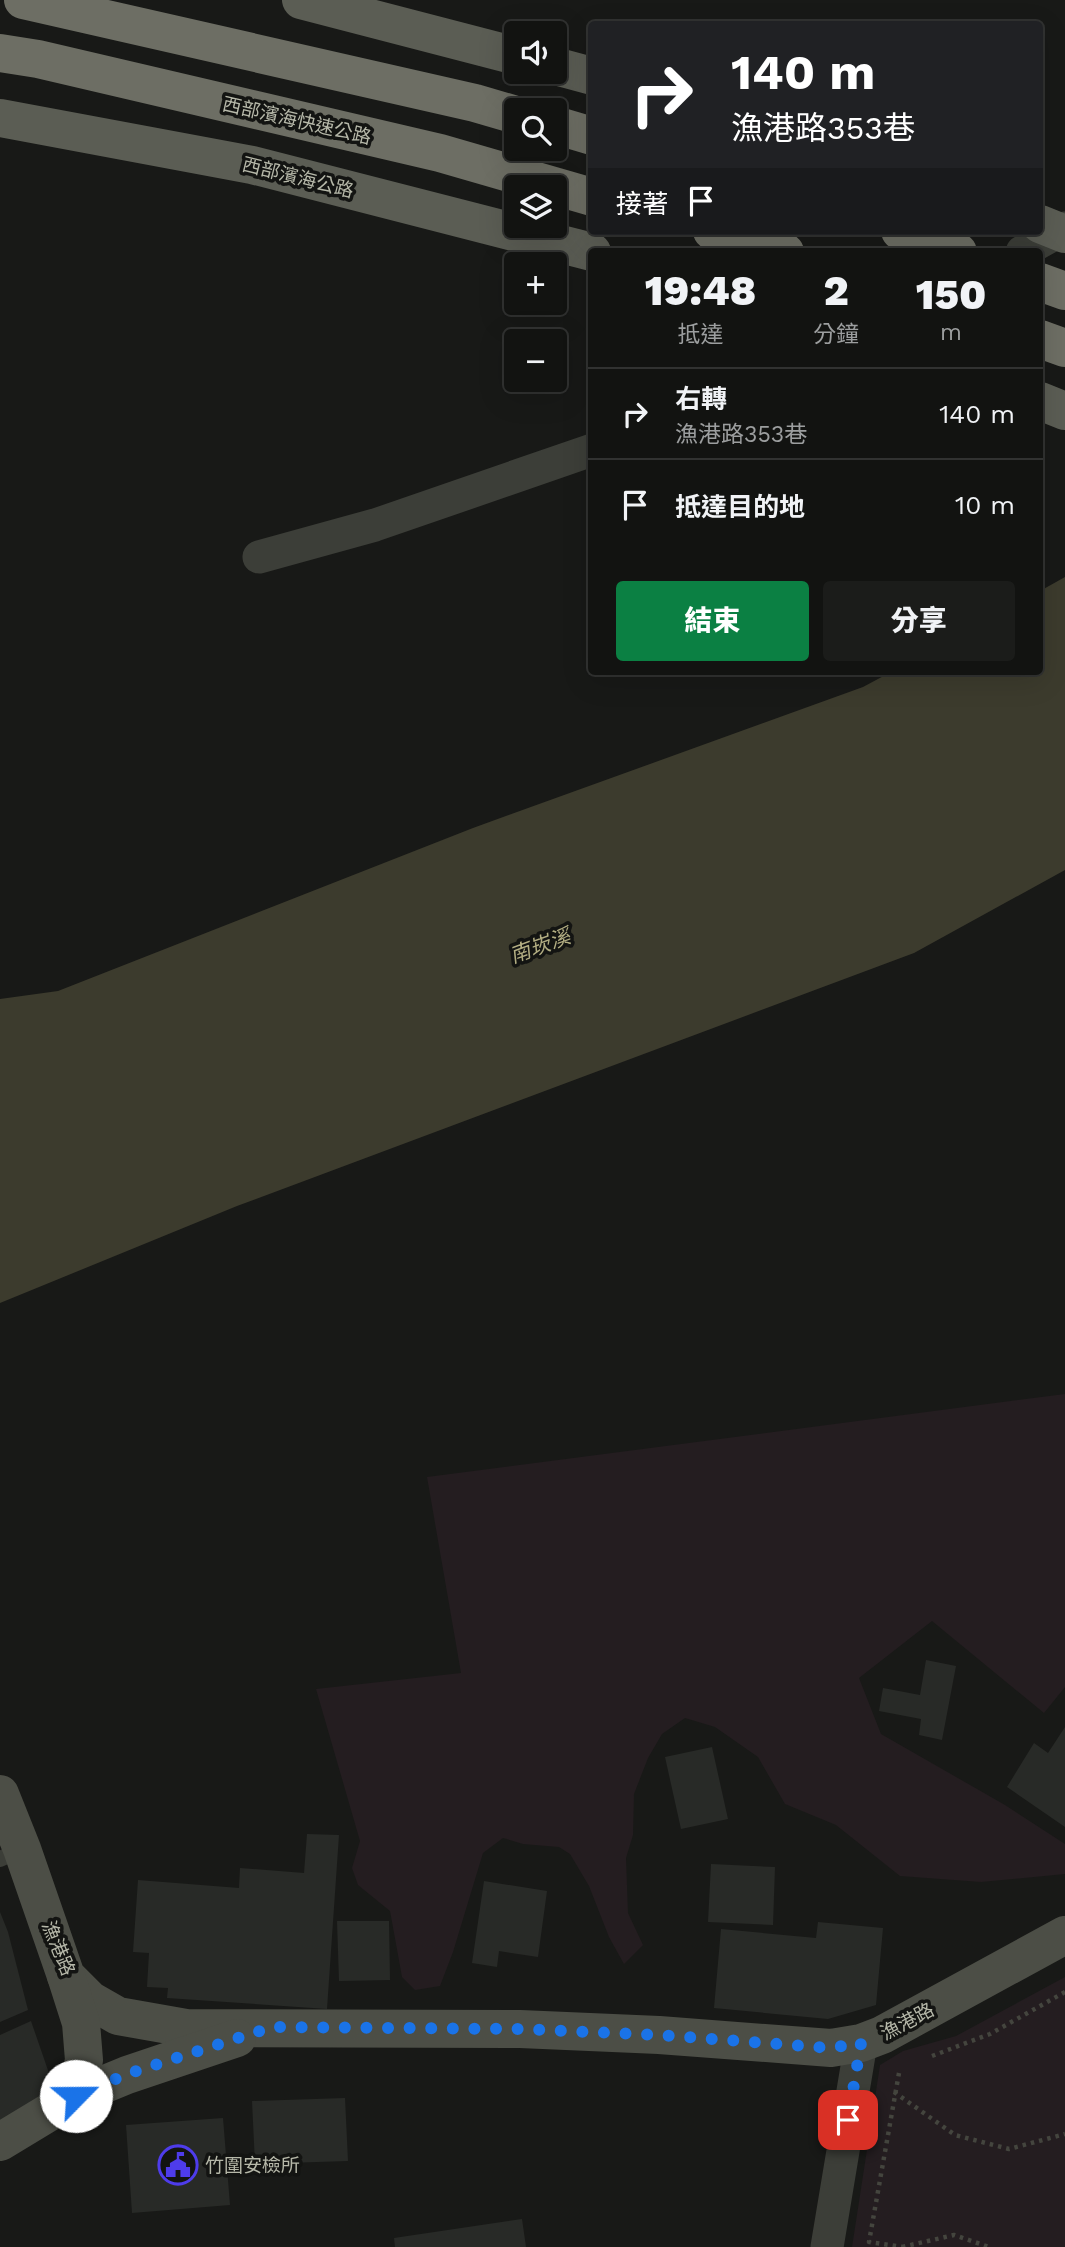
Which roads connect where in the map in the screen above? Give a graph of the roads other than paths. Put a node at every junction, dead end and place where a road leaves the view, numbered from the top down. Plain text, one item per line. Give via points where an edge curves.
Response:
1 (23, 0) edge
2 (302, 0) edge
3 (0, 53) edge
4 (504, 53) edge
5 (567, 69) edge
6 (588, 75) edge
7 (504, 111) edge
8 (0, 118) edge
9 (567, 128) edge
10 (588, 134) edge
11 (588, 196) edge
12 (1043, 225) edge
13 (1065, 228) edge
14 (1065, 234) edge
15 (726, 235) edge
16 (911, 235) edge
17 (771, 248) edge
18 (947, 248) edge
19 (1029, 248) edge
20 (588, 251) edge
21 (1043, 283) edge
22 (1065, 291) edge
23 (1043, 340) edge
24 (1065, 348) edge
25 (1043, 402) edge
26 (1065, 411) edge
27 (588, 451) edge
28 (259, 557) dead end
29 (0, 1794) edge
30 (11, 1854) edge
31 (1065, 1935) edge
32 (66, 1976) junction
33 (272, 2027) junction
34 (861, 2043) junction
35 (76, 2096) junction
36 (0, 2142) edge
37 (827, 2247) edge

1 - 7 highway
2 - 4 main road
3 - 11 highway, 西部濱海快速公路 via 440,153
5 - 6 main road
8 - 20 main road, 西部濱海公路 via 252,164
9 - 10 highway
12 - 14 main road
13 - 19 street
15 - 17 highway
16 - 18 highway
21 - 22 highway
23 - 24 highway
25 - 26 main road
27 - 28 street via 375,525
29 - 30 street, 漁港路
30 - 32 street, 漁港路
31 - 34 street, 漁港路
32 - 33 street, 漁港路 via 90,2000 118,2016 186,2028
32 - 35 street via 81,2024 83,2060
33 - 34 street, 漁港路 via 520,2029 831,2048
33 - 35 street, 漁港路 via 127,2074
34 - 37 street
35 - 36 street, 漁港路

